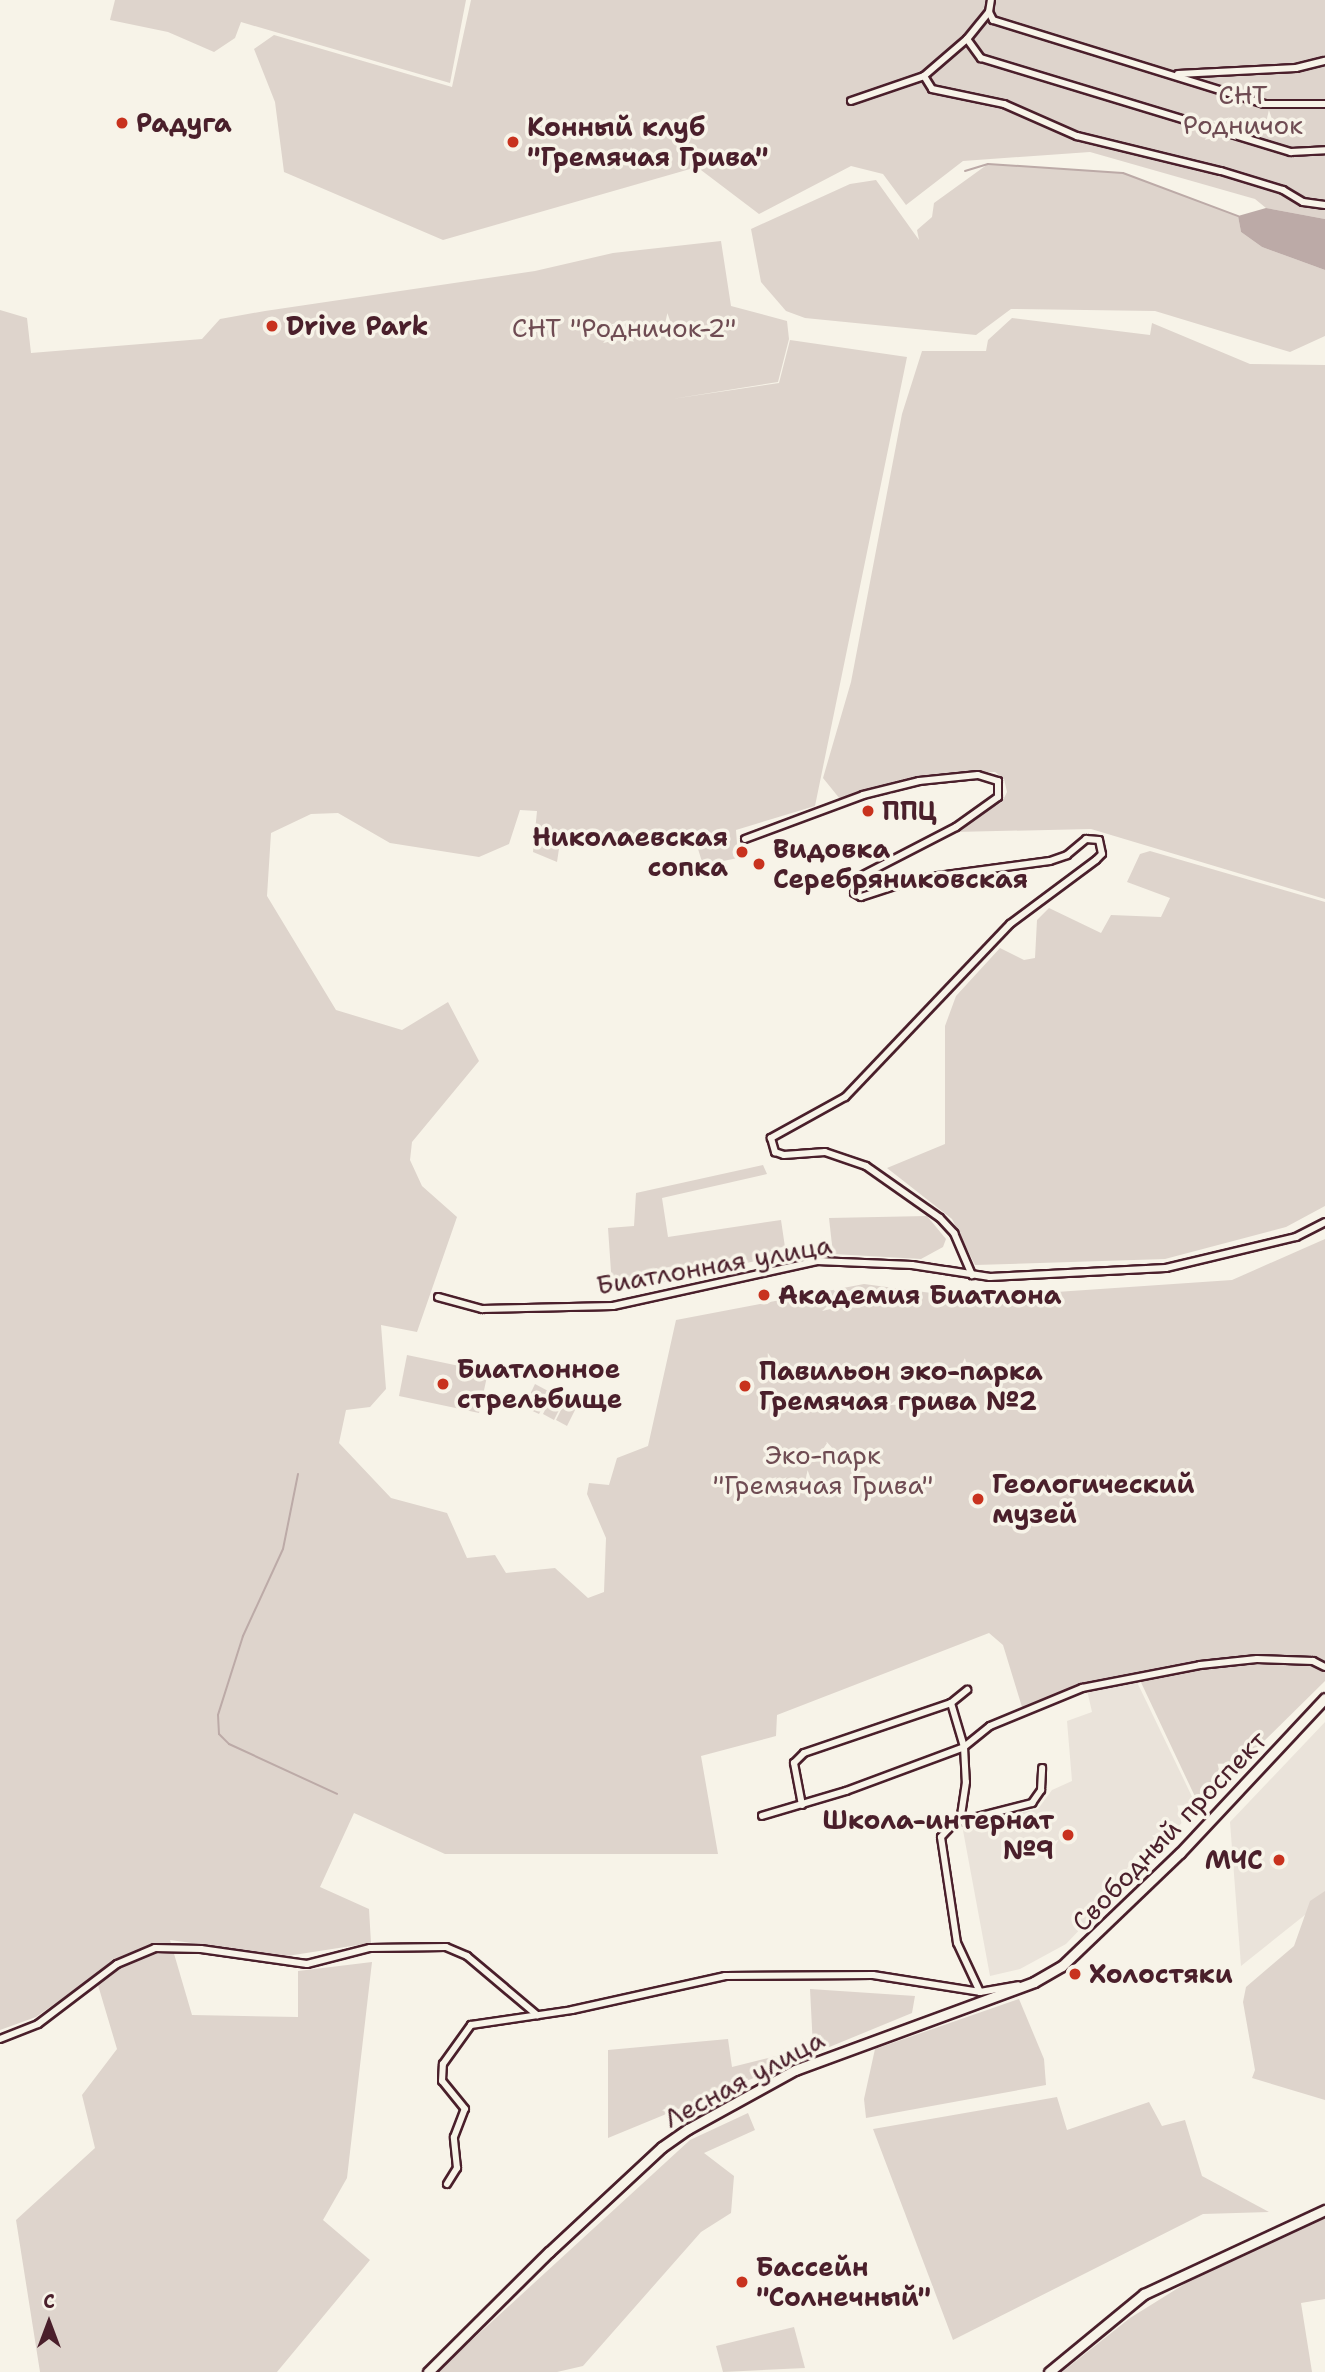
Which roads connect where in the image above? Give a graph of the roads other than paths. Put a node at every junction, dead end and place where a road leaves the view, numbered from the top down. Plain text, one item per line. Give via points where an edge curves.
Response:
1 (991, 0) edge
2 (989, 12) junction
3 (967, 39) junction
4 (1325, 61) edge
5 (1172, 75) junction
6 (924, 76) junction
7 (851, 100) dead end
8 (1325, 104) edge
9 (1325, 150) edge
10 (1325, 205) edge
11 (745, 839) dead end
12 (1325, 1222) edge
13 (972, 1275) junction
14 (438, 1297) dead end
15 (1325, 1667) edge
16 (967, 1690) dead end
17 (1325, 1698) edge
18 (951, 1703) junction
19 (964, 1747) junction
20 (1042, 1768) dead end
21 (802, 1805) junction
22 (762, 1816) dead end
23 (960, 1822) junction
24 (1034, 1982) junction
25 (980, 1992) junction
26 (537, 2015) junction
27 (0, 2039) edge
28 (447, 2184) dead end
29 (1325, 2210) edge
30 (428, 2372) edge
31 (1049, 2372) edge

1 - 2 street
2 - 3 street
2 - 5 street via 993,20
3 - 6 street
3 - 9 street via 981,58 1291,152
4 - 5 street via 1296,68
5 - 8 street via 1264,104
6 - 7 street
6 - 10 street via 932,89 1004,104 1077,136 1221,171 1283,190 1303,202
11 - 13 street via 863,795 919,781 978,775 998,780 998,797 956,827 861,876 854,893 861,897 916,879 1050,860 1067,855 1086,839 1099,840 1102,854 1010,924 845,1097 771,1138 775,1152 784,1155 825,1152 866,1166 940,1218 954,1233
12 - 13 street, Биатлонная улица via 1296,1237 1166,1269
13 - 14 street, Биатлонная улица via 912,1265 817,1261 613,1306 482,1309
15 - 19 street via 1313,1661 1257,1659 1082,1688 990,1726
16 - 18 street
17 - 24 main road, Свободный проспект via 1083,1951
18 - 19 street
18 - 21 street via 804,1754 794,1763
19 - 21 street
19 - 23 street via 966,1782
20 - 23 street via 1041,1790 1032,1803
21 - 22 street
23 - 25 street via 946,1828 941,1837 957,1943
24 - 25 street
24 - 30 main road, Лесная улица via 833,2054 688,2129 662,2147 549,2252
25 - 26 street via 873,1975 733,1976
26 - 27 street via 467,1956 446,1947 370,1948 307,1964 201,1949 155,1948 117,1964 38,2024
26 - 28 street via 471,2025 443,2064 442,2081 465,2109 454,2137 457,2168
29 - 31 main road via 1144,2294

